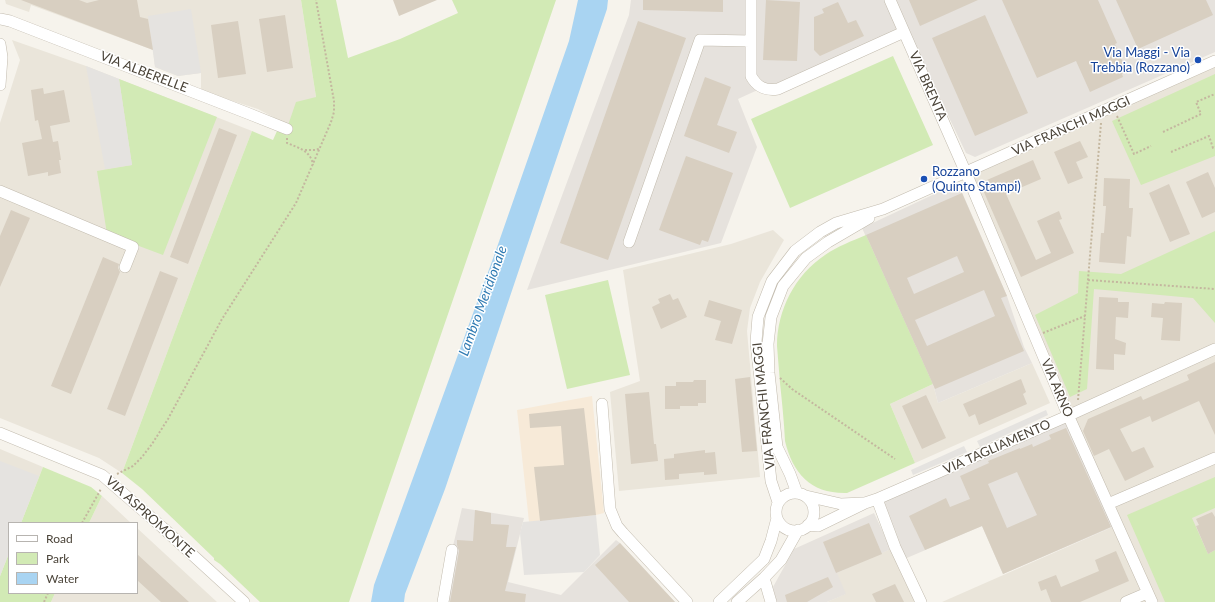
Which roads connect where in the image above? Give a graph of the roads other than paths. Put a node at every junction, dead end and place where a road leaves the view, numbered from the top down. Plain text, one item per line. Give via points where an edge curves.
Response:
1 (751, 0) edge
2 (890, 0) edge
3 (0, 20) edge
4 (904, 32) junction
5 (750, 41) junction
6 (0, 44) edge
7 (1215, 61) edge
8 (0, 85) edge
9 (287, 129) road end
10 (966, 172) junction
11 (0, 191) edge
12 (883, 209) junction
13 (629, 242) dead end
14 (125, 267) dead end
15 (1215, 349) edge
16 (602, 404) dead end
17 (1073, 413) junction
18 (0, 433) edge
19 (1215, 458) edge
20 (802, 495) junction
21 (878, 499) junction
22 (778, 502) junction
23 (865, 503) junction
24 (1108, 504) junction
25 (777, 518) junction
26 (803, 528) junction
27 (452, 550) dead end
28 (764, 578) junction
29 (1149, 598) edge
30 (244, 602) edge
31 (443, 602) edge
32 (686, 602) edge
33 (719, 602) edge
34 (737, 602) edge
35 (771, 602) edge
36 (921, 602) edge
37 (1126, 602) edge

1 - 5 street
2 - 4 street, VIA BRENTA
3 - 9 street, VIA ALBERELLE via 10,21 108,58
4 - 5 street via 778,89 769,90 755,84 751,76
4 - 10 street, VIA BRENTA
5 - 13 street via 700,40
6 - 8 street
7 - 10 street, VIA FRANCHI MAGGI
10 - 12 street, VIA FRANCHI MAGGI
10 - 17 street, VIA ARNO via 1035,336
11 - 14 street via 133,247
12 - 20 street, VIA FRANCHI MAGGI via 806,258 783,286 771,316 768,344 769,373 777,447
12 - 22 street, VIA FRANCHI MAGGI via 836,223 795,251 772,281 758,317 756,342 771,481
15 - 17 street, VIA TAGLIAMENTO
16 - 32 street via 610,509 613,518 623,533
17 - 21 street, VIA TAGLIAMENTO
17 - 24 street, VIA ARNO
18 - 30 street, VIA ASPROMONTE via 108,479
19 - 24 street
20 - 22 street via 786,495
20 - 23 street, VIA TAGLIAMENTO via 841,504
20 - 26 street via 812,504 814,511 812,519
21 - 23 street, VIA TAGLIAMENTO
21 - 36 street via 895,547
22 - 25 street
23 - 26 street, VIA TAGLIAMENTO via 818,526
24 - 29 street, VIA ARNO
25 - 26 street via 788,530
25 - 33 street via 764,559
26 - 28 street via 781,560
27 - 31 street
28 - 34 street
28 - 35 street
29 - 37 street

